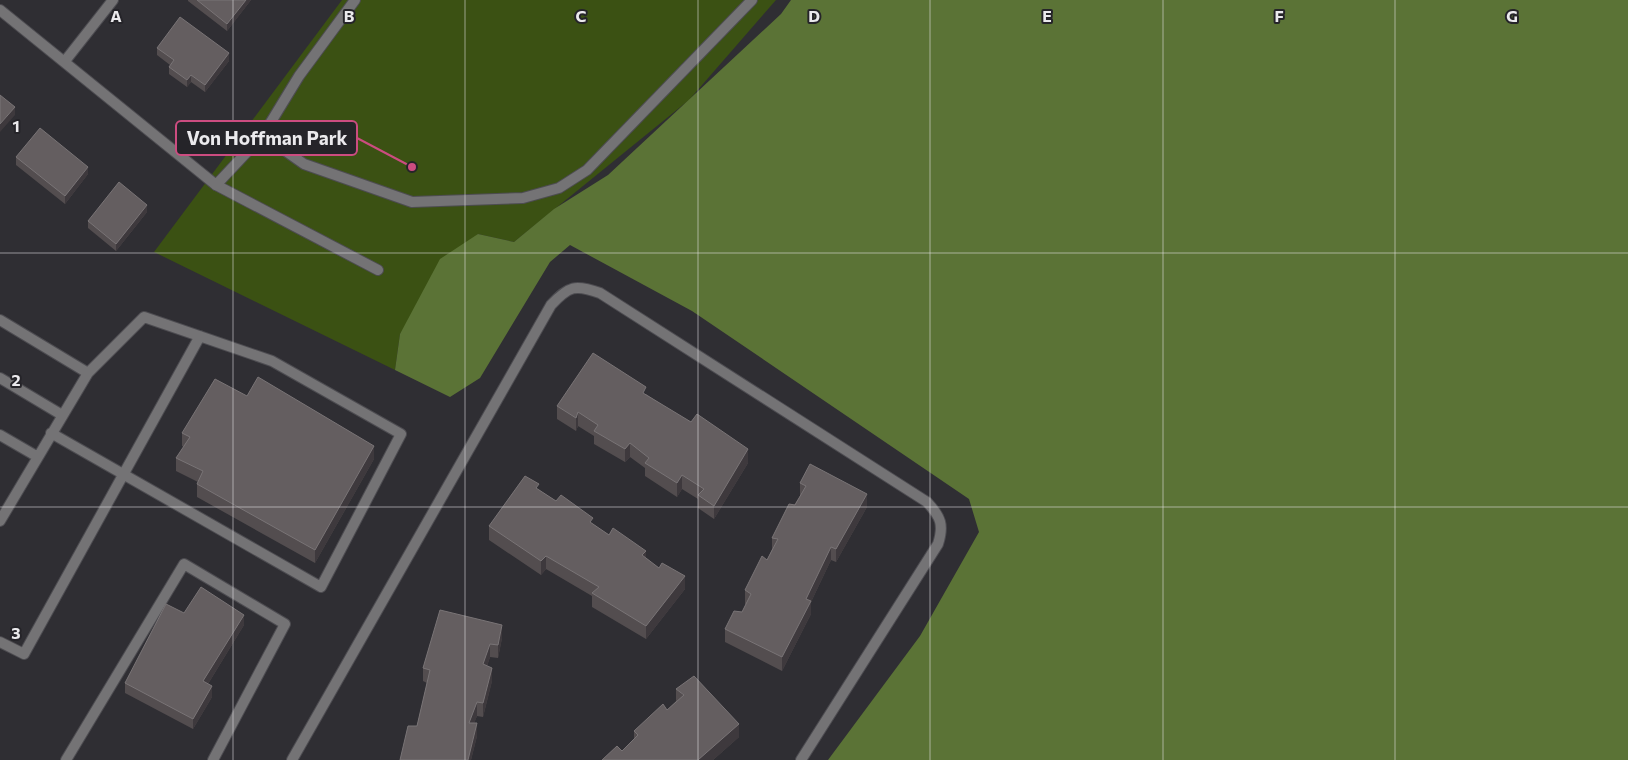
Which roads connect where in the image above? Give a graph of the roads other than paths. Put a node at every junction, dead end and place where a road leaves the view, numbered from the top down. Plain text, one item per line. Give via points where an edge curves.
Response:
1 (113, 0) edge
2 (355, 0) edge
3 (752, 0) edge
4 (0, 10) edge
5 (65, 62) junction
6 (263, 135) junction
7 (216, 185) junction
8 (378, 270) dead end
9 (0, 320) edge
10 (200, 336) junction
11 (88, 373) junction
12 (0, 378) edge
13 (62, 415) junction
14 (51, 433) junction
15 (0, 435) edge
16 (38, 456) junction
17 (124, 473) junction
18 (0, 521) edge
19 (0, 642) edge
20 (66, 760) edge
21 (212, 760) edge
22 (292, 760) edge
23 (801, 760) edge

1 - 5 street
2 - 6 street via 299,76
3 - 6 street via 587,170 559,188 523,198 412,202 304,164
4 - 5 street
5 - 7 street
6 - 7 street
7 - 8 street
9 - 11 street
10 - 11 street via 144,317
10 - 17 street
10 - 17 street via 272,361 401,434 321,586
11 - 13 street
12 - 13 street
13 - 14 street
14 - 16 street
14 - 17 street
15 - 16 street
16 - 18 street
17 - 19 street via 24,654
20 - 21 street via 184,564 285,624
22 - 23 street via 551,306 572,288 600,293 927,502 941,522 938,544

